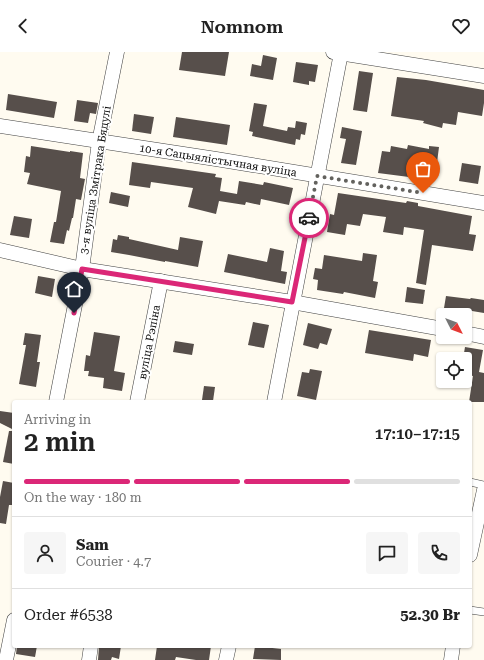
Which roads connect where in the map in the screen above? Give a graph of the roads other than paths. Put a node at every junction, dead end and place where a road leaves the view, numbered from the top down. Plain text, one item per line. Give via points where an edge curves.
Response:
1 (117, 52) edge
2 (337, 53) edge
3 (484, 76) edge
4 (0, 126) edge
5 (99, 142) junction
6 (317, 176) junction
7 (484, 203) edge
8 (0, 250) edge
9 (82, 269) junction
10 (161, 281) junction
11 (292, 302) junction
12 (436, 328) edge
13 (472, 334) edge
14 (484, 337) edge
15 (56, 400) edge
16 (137, 400) edge
17 (274, 400) edge
18 (472, 482) edge
19 (484, 485) edge
20 (484, 490) edge
21 (472, 546) edge
22 (472, 610) edge
23 (484, 612) edge
24 (12, 630) edge
25 (91, 648) edge
26 (229, 648) edge
27 (453, 648) edge
28 (6, 660) edge
29 (88, 660) edge
30 (226, 660) edge
31 (451, 660) edge

1 - 5 street, 3-я вуліца Змітрака Бядулі
2 - 3 street
2 - 6 street
4 - 5 street, 10-я Сацыялістычная вуліца
5 - 6 street, 10-я Сацыялістычная вуліца
5 - 9 street, 3-я вуліца Змітрака Бядулі
6 - 7 street, 10-я Сацыялістычная вуліца
6 - 11 street
8 - 9 street
9 - 10 street
9 - 15 street, 3-я вуліца Змітрака Бядулі
10 - 11 street
10 - 16 street, вуліца Рэпіна
11 - 12 street
11 - 17 street
13 - 14 street
18 - 19 lane
20 - 21 street
22 - 23 lane
24 - 28 street
25 - 29 street
26 - 30 street
27 - 31 street

